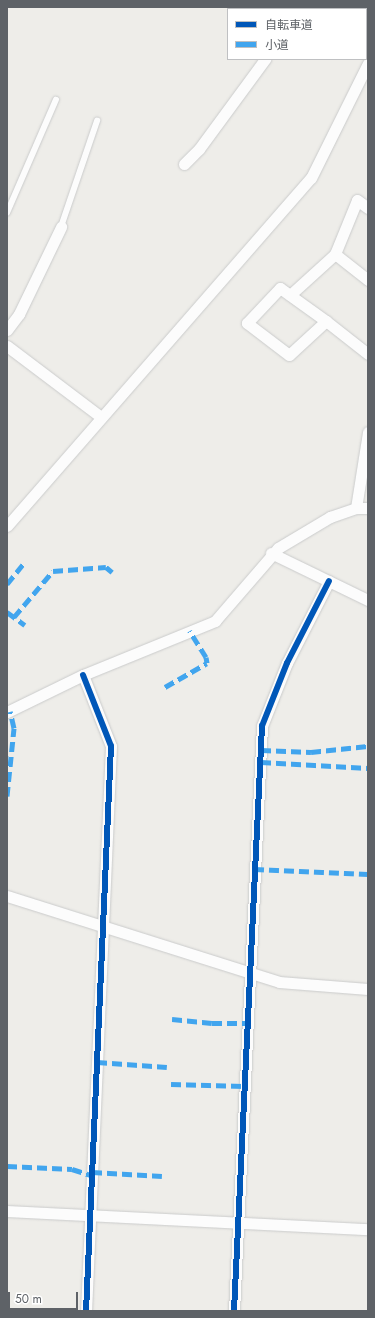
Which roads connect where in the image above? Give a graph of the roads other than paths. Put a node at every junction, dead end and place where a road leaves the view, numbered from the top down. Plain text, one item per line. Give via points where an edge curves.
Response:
1 (264, 60) edge
2 (368, 62) edge
3 (56, 100) dead end
4 (97, 121) dead end
5 (184, 164) dead end
6 (368, 208) edge
7 (7, 213) edge
8 (61, 227) joint
9 (335, 254) junction
10 (368, 280) edge
11 (290, 295) junction
12 (326, 321) junction
13 (7, 330) edge
14 (7, 346) edge
15 (368, 354) edge
16 (100, 417) junction
17 (368, 432) edge
18 (356, 508) junction
19 (368, 508) edge
20 (7, 526) edge
21 (271, 553) junction
22 (329, 581) junction
23 (368, 600) edge
24 (83, 675) junction
25 (7, 712) edge
26 (7, 896) edge
27 (103, 927) junction
28 (249, 974) junction
29 (368, 989) edge
30 (7, 1211) edge
31 (90, 1216) junction
32 (238, 1221) junction
33 (368, 1229) edge
34 (86, 1311) edge
35 (234, 1311) edge

1 - 5 street via 199,149
2 - 16 street via 311,178
3 - 7 lane
4 - 8 lane
6 - 9 street via 357,200
8 - 13 street via 20,314
9 - 10 street
9 - 11 street
11 - 12 street
11 - 12 street via 280,288 247,323 289,355
12 - 15 street
14 - 16 street
16 - 20 street
17 - 18 street
18 - 19 street
18 - 21 street via 330,517
21 - 22 street
21 - 24 street via 215,621
22 - 23 street
22 - 28 street via 287,663 262,726
24 - 25 street
24 - 27 street via 111,746
26 - 27 street
27 - 28 street
27 - 31 street
28 - 29 street via 308,986
28 - 32 street
30 - 31 street
31 - 32 street
31 - 34 street
32 - 33 street
32 - 35 street

